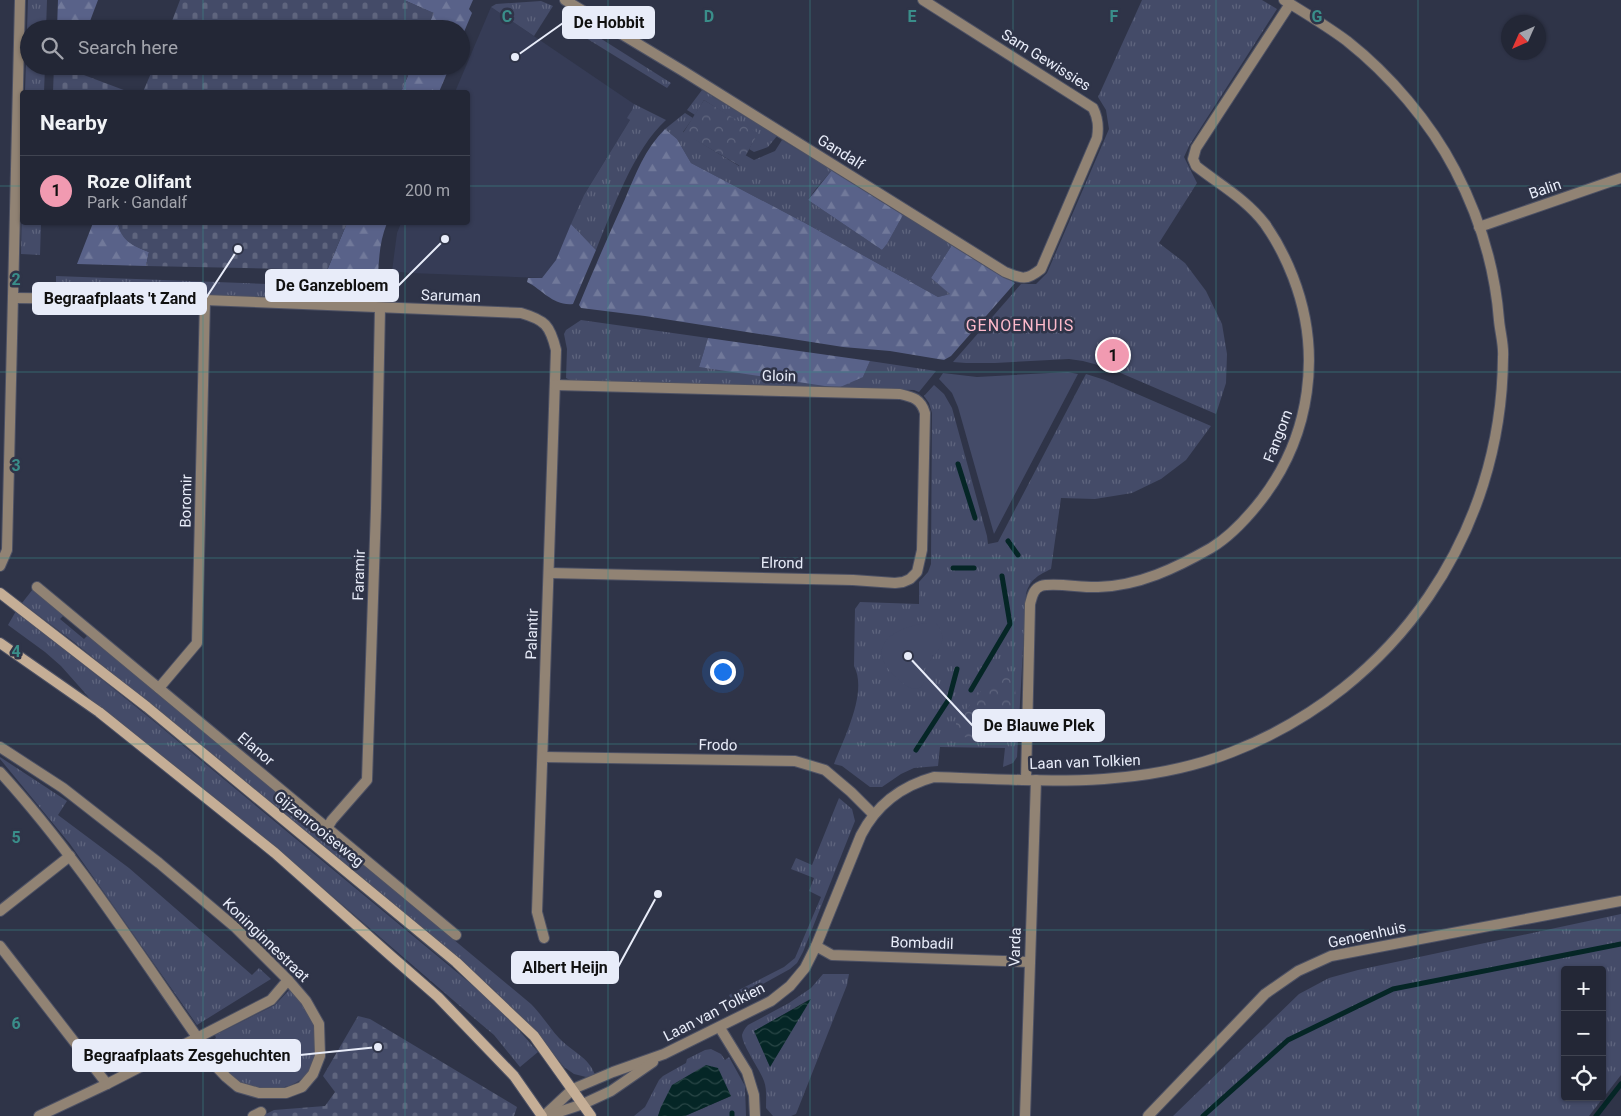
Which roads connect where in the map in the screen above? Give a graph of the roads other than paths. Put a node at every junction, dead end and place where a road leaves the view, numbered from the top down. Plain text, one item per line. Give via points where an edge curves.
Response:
1 (20, 0) edge
2 (565, 0) edge
3 (923, 0) edge
4 (1287, 2) edge
5 (1621, 178) edge
6 (1068, 202) joint
7 (1480, 228) junction
8 (13, 298) junction
9 (205, 300) junction
10 (380, 308) junction
11 (551, 332) joint
12 (555, 385) junction
13 (924, 480) joint
14 (2, 533) edge
15 (0, 566) edge
16 (550, 573) junction
17 (37, 586) dead end
18 (0, 593) edge
19 (0, 643) edge
20 (159, 688) junction
21 (0, 747) edge
22 (543, 757) junction
23 (0, 772) edge
24 (1031, 780) junction
25 (873, 814) junction
26 (327, 828) junction
27 (70, 856) junction
28 (1621, 901) edge
29 (0, 911) edge
30 (456, 935) dead end
31 (544, 938) dead end
32 (0, 946) edge
33 (816, 946) junction
34 (1029, 962) junction
35 (288, 980) junction
36 (720, 1028) junction
37 (197, 1037) junction
38 (664, 1054) junction
39 (107, 1084) junction
40 (573, 1089) junction
41 (583, 1104) junction
42 (39, 1116) edge
43 (544, 1116) edge
44 (590, 1116) edge
45 (755, 1116) edge
46 (1025, 1116) edge
47 (1148, 1116) edge

1 - 8 street
2 - 6 street, Gandalf via 1021,279 1041,269
3 - 6 street, Sam Gewissies via 1092,108 1097,116 1097,138
4 - 7 street, Laan van Tolkien via 1350,44 1402,94 1446,155
4 - 24 street, Fangorn via 1196,148 1193,159 1196,166 1238,196 1266,225 1282,251 1299,292 1307,326 1310,378 1297,436 1281,471 1256,506 1229,534 1196,556 1157,575 1119,585 1044,585 1033,593 1030,604
5 - 7 street, Balin
7 - 24 street, Laan van Tolkien via 1494,282 1504,355 1499,420 1483,487 1467,531 1432,593 1413,619 1362,673 1320,706 1290,725 1232,752 1158,774 1115,779
8 - 9 street, Saruman
8 - 14 street
9 - 10 street, Saruman
9 - 20 street, Boromir via 197,643
10 - 11 street, Saruman via 521,313 538,318
10 - 26 street, Faramir via 367,780
11 - 12 street, Palantir via 556,350
12 - 13 street, Gloin via 900,394 916,398 925,412
12 - 16 street, Palantir
13 - 16 street, Elrond via 921,559 917,572 903,582
14 - 15 street via 7,550
16 - 22 street, Palantir
17 - 20 street, Elanor
18 - 40 main road, Gijzenrooiseweg via 147,707 456,962 534,1036
19 - 43 main road via 100,712 275,853 438,997 514,1076
20 - 26 street, Elanor
21 - 35 street, Koninginnestraat via 63,788 159,863 236,928
22 - 25 street, Frodo via 795,761 825,770
22 - 31 street, Palantir via 537,912
23 - 27 street, Koninginnestraat
24 - 25 street, Laan van Tolkien via 934,777 899,792
24 - 34 street, Varda
25 - 33 street, Laan van Tolkien via 861,835
26 - 30 street, Elanor
27 - 29 street
27 - 37 street, Koninginnestraat
28 - 47 street, Genoenhuis via 1331,956 1298,971 1265,994
32 - 39 street
33 - 34 street, Bombadil via 832,954
33 - 36 street, Laan van Tolkien via 805,968 790,986 771,1001
34 - 46 street, Varda
35 - 37 street via 270,1000
35 - 37 street, Koninginnestraat via 306,1001 318,1024 320,1056 313,1074 302,1087 286,1093 259,1093 238,1087 211,1061
36 - 38 street, Laan van Tolkien
36 - 45 street via 747,1072 754,1095
37 - 39 street
38 - 40 street, Laan van Tolkien
38 - 41 street, Laan van Tolkien via 611,1091
39 - 42 street
40 - 41 main road, Gijzenrooiseweg
40 - 43 street, Laan van Tolkien
41 - 43 street, Laan van Tolkien
41 - 44 main road, Gijzenrooiseweg

